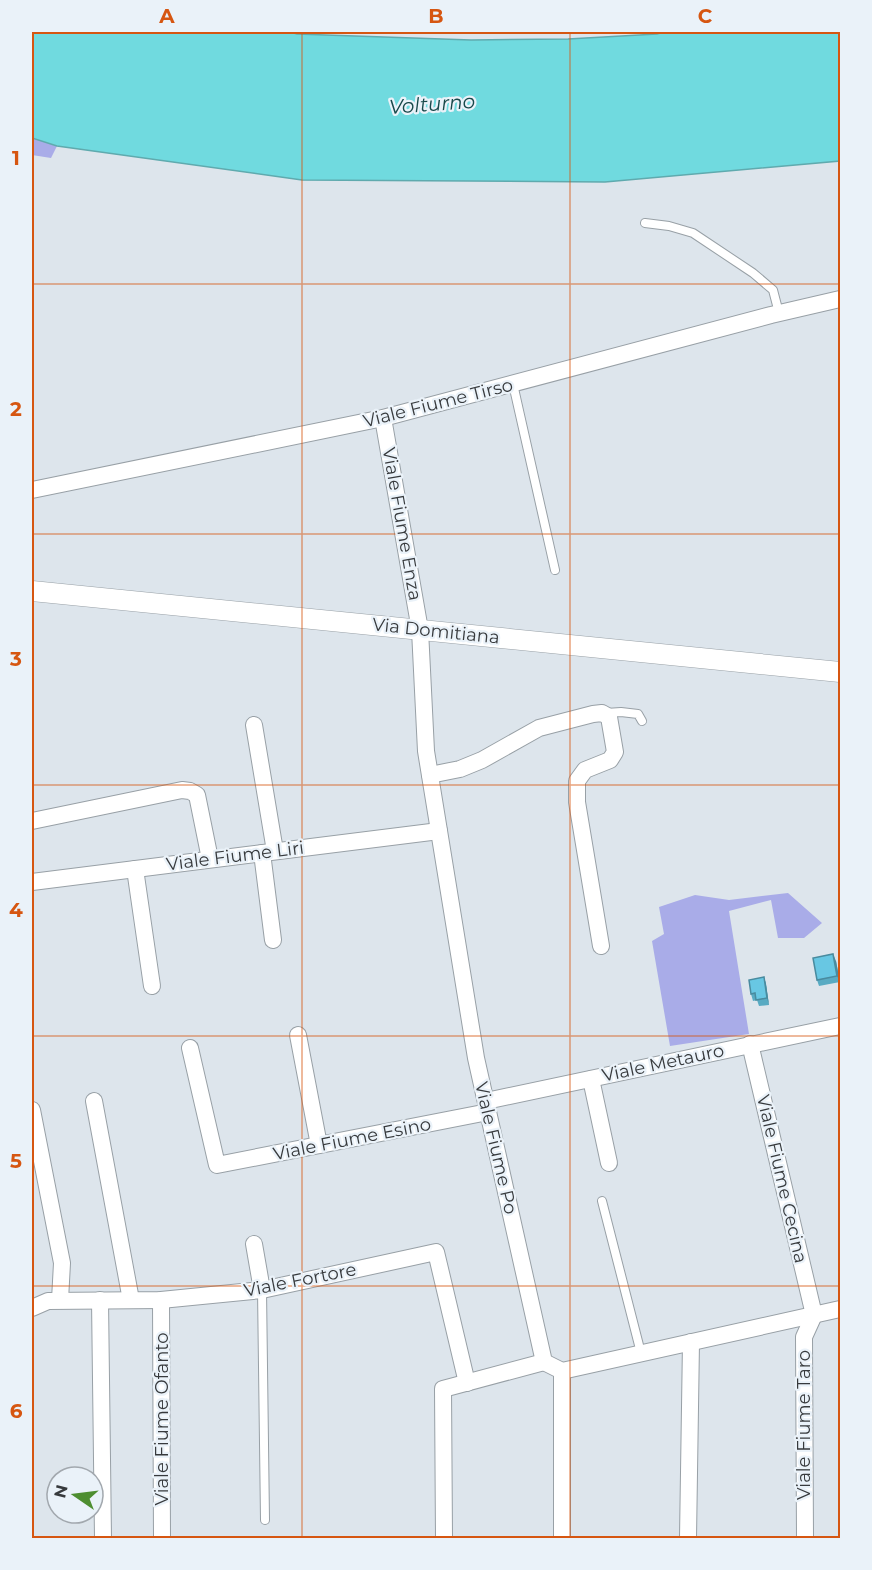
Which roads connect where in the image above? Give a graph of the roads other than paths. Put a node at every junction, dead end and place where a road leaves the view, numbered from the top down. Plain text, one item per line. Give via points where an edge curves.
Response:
1 (645, 223) dead end
2 (840, 299) edge
3 (779, 314) junction
4 (513, 384) junction
5 (383, 418) junction
6 (32, 490) edge
7 (555, 570) dead end
8 (32, 591) edge
9 (420, 630) junction
10 (840, 672) edge
11 (602, 713) junction
12 (642, 721) dead end
13 (254, 725) dead end
14 (430, 775) junction
15 (32, 821) edge
16 (439, 831) junction
17 (268, 852) junction
18 (210, 859) junction
19 (135, 869) junction
20 (32, 882) edge
21 (273, 940) dead end
22 (601, 946) dead end
23 (152, 986) dead end
24 (840, 1026) edge
25 (298, 1035) dead end
26 (750, 1044) junction
27 (190, 1048) dead end
28 (591, 1079) junction
29 (94, 1101) dead end
30 (487, 1107) junction
31 (32, 1110) edge
32 (319, 1145) junction
33 (609, 1163) dead end
34 (602, 1202) dead end
35 (254, 1244) dead end
36 (262, 1290) junction
37 (60, 1300) junction
38 (100, 1300) junction
39 (131, 1300) junction
40 (161, 1300) junction
41 (32, 1308) edge
42 (840, 1309) edge
43 (814, 1315) junction
44 (691, 1342) junction
45 (640, 1353) junction
46 (544, 1362) junction
47 (562, 1371) junction
48 (467, 1383) junction
49 (265, 1520) dead end
50 (103, 1539) edge
51 (162, 1539) edge
52 (444, 1539) edge
53 (562, 1539) edge
54 (688, 1539) edge
55 (805, 1539) edge

1 - 3 lane via 693,233 753,273 773,290
2 - 3 street, Viale Fiume Tirso
3 - 4 street, Viale Fiume Tirso
4 - 5 street, Viale Fiume Tirso
4 - 7 lane
5 - 6 street, Viale Fiume Tirso
5 - 9 street, Viale Fiume Enza
8 - 9 street, Via Domitiana
9 - 10 street, Via Domitiana
9 - 14 street, Viale Fiume Po
11 - 12 lane via 638,714
11 - 14 street via 538,728 482,760
11 - 22 street via 609,717 615,753 610,760 585,770 577,781 577,802
13 - 17 street
14 - 16 street, Viale Fiume Po
15 - 18 street via 190,791 197,795
16 - 17 street, Viale Fiume Liri
16 - 30 street, Viale Fiume Po
17 - 18 street, Viale Fiume Liri
17 - 21 street
18 - 19 street, Viale Fiume Liri
19 - 20 street, Viale Fiume Liri
19 - 23 street
24 - 26 street, Viale Metauro
25 - 32 street
26 - 28 street, Viale Metauro
26 - 43 street, Viale Fiume Cecina
27 - 32 street, Viale Fiume Esino via 216,1165
28 - 30 street, Viale Metauro
28 - 33 street
29 - 39 street
30 - 32 street, Viale Fiume Esino
30 - 46 street, Viale Fiume Po
31 - 37 street via 62,1263
34 - 45 lane
35 - 36 street
36 - 40 street, Viale Fortore
36 - 48 street, Viale Fortore via 436,1252
36 - 49 lane
37 - 38 street, Viale Fortore
37 - 41 street, Viale Fortore
38 - 39 street, Viale Fortore
38 - 50 street
39 - 40 street, Viale Fortore
40 - 51 street, Viale Fiume Ofanto
42 - 43 street
43 - 44 street
43 - 55 street, Viale Fiume Taro via 804,1337
44 - 45 street
44 - 54 street
45 - 47 street
46 - 47 street
46 - 48 street
47 - 53 street
48 - 52 street via 443,1389

